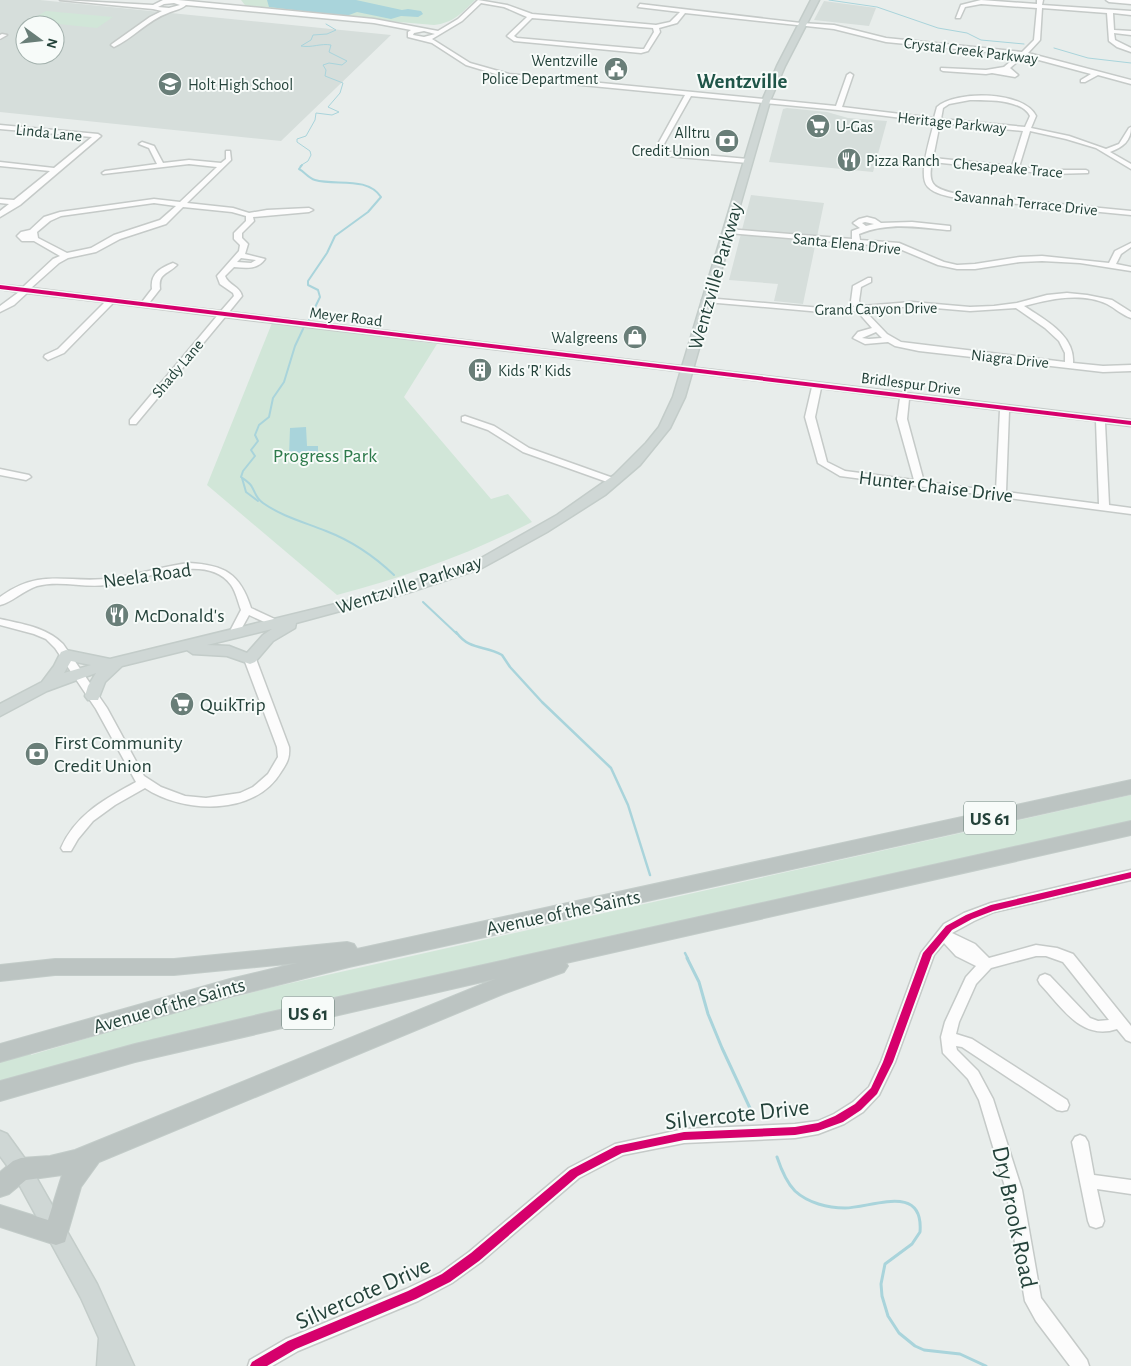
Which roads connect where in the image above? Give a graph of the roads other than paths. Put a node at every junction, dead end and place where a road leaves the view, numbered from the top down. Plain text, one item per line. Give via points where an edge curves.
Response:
1 (63, 0) edge
2 (83, 0) edge
3 (815, 0) edge
4 (961, 0) edge
5 (1109, 0) edge
6 (481, 1) edge
7 (971, 2) edge
8 (1131, 2) edge
9 (1040, 3) edge
10 (182, 5) junction
11 (640, 6) dead end
12 (157, 7) junction
13 (171, 10) junction
14 (1110, 11) junction
15 (683, 12) junction
16 (1131, 13) edge
17 (528, 15) junction
18 (958, 17) dead end
19 (152, 18) junction
20 (452, 24) junction
21 (802, 25) junction
22 (656, 27) junction
23 (419, 30) junction
24 (429, 30) junction
25 (1111, 31) junction
26 (411, 32) junction
27 (1131, 33) edge
28 (436, 35) junction
29 (425, 39) junction
30 (114, 45) dead end
31 (1131, 50) edge
32 (1023, 54) junction
33 (1006, 68) junction
34 (943, 69) dead end
35 (994, 72) junction
36 (1097, 73) junction
37 (850, 75) dead end
38 (1082, 81) dead end
39 (1131, 82) edge
40 (688, 94) junction
41 (766, 101) junction
42 (838, 108) junction
43 (938, 121) junction
44 (0, 127) edge
45 (1026, 129) junction
46 (1131, 130) edge
47 (142, 144) dead end
48 (1106, 151) junction
49 (228, 152) dead end
50 (930, 160) junction
51 (748, 161) junction
52 (0, 164) edge
53 (222, 165) junction
54 (161, 166) junction
55 (1131, 167) edge
56 (1015, 168) junction
57 (56, 170) junction
58 (1086, 172) dead end
59 (105, 173) dead end
60 (0, 201) edge
61 (16, 203) junction
62 (183, 204) junction
63 (309, 210) dead end
64 (1131, 213) edge
65 (0, 215) edge
66 (249, 215) junction
67 (947, 228) dead end
68 (728, 231) junction
69 (856, 241) junction
70 (1131, 245) edge
71 (239, 255) junction
72 (66, 256) junction
73 (232, 264) junction
74 (173, 265) dead end
75 (1112, 266) junction
76 (1131, 269) edge
77 (868, 280) dead end
78 (0, 287) edge
79 (24, 290) junction
80 (706, 300) junction
81 (111, 301) junction
82 (144, 304) junction
83 (1018, 305) junction
84 (0, 310) edge
85 (860, 310) junction
86 (222, 314) junction
87 (1131, 316) edge
88 (878, 329) junction
89 (891, 340) junction
90 (48, 357) dead end
91 (1069, 365) junction
92 (1131, 368) edge
93 (688, 370) junction
94 (817, 385) junction
95 (906, 396) junction
96 (1005, 408) junction
97 (465, 419) dead end
98 (1100, 419) junction
99 (132, 422) dead end
100 (1131, 423) edge
101 (0, 472) edge
102 (26, 477) dead end
103 (613, 482) junction
104 (920, 484) junction
105 (1001, 495) junction
106 (1104, 508) junction
107 (1131, 511) edge
108 (0, 602) edge
109 (246, 610) junction
110 (306, 615) junction
111 (0, 622) edge
112 (275, 623) junction
113 (234, 634) junction
114 (171, 649) junction
115 (66, 655) junction
116 (250, 659) junction
117 (118, 662) junction
118 (78, 674) junction
119 (48, 684) junction
120 (93, 696) junction
121 (0, 711) edge
122 (145, 783) junction
123 (1131, 787) edge
124 (1131, 828) edge
125 (67, 848) dead end
126 (1131, 876) edge
127 (947, 936) junction
128 (619, 943) junction
129 (410, 945) junction
130 (986, 964) junction
131 (0, 973) edge
132 (1045, 980) dead end
133 (1120, 1021) junction
134 (1131, 1036) edge
135 (948, 1037) junction
136 (0, 1053) edge
137 (0, 1091) edge
138 (1062, 1104) dead end
139 (0, 1140) edge
140 (1080, 1142) dead end
141 (91, 1154) junction
142 (21, 1169) junction
143 (1088, 1182) junction
144 (0, 1186) edge
145 (1131, 1187) edge
146 (0, 1216) edge
147 (1096, 1221) dead end
148 (56, 1234) junction
149 (111, 1335) junction
150 (108, 1366) edge
151 (123, 1366) edge
152 (256, 1366) edge
153 (1081, 1366) edge

1 - 12 street
2 - 12 street
3 - 21 main road, Wentzville Parkway
4 - 7 street
5 - 8 street
6 - 17 street
6 - 20 street
7 - 9 street
7 - 18 street via 961,9
9 - 14 street
9 - 32 street via 1037,40
10 - 12 street via 172,1
10 - 13 street
10 - 23 street via 374,21
10 - 26 street via 377,24
11 - 15 street, Crystal Creek Parkway
12 - 13 street
12 - 19 street
13 - 19 street
14 - 16 street
14 - 25 street
15 - 21 street, Crystal Creek Parkway
15 - 22 street via 679,20
17 - 22 street
17 - 22 street via 511,38 641,51 646,50 657,32
19 - 30 street
20 - 24 street
20 - 28 street
21 - 32 street, Crystal Creek Parkway via 840,29 886,40
21 - 41 main road, Wentzville Parkway
23 - 24 street
23 - 26 street
24 - 28 street
25 - 27 street
25 - 31 street via 1114,43
26 - 29 street via 410,36
28 - 29 street
28 - 40 street via 472,63 502,73
29 - 40 street via 468,64 497,74
32 - 33 street
32 - 36 street, Crystal Creek Parkway
33 - 35 street
33 - 35 street via 1015,75
34 - 35 street
36 - 38 street
36 - 39 street, Crystal Creek Parkway
37 - 42 street
40 - 41 street, Heritage Parkway
40 - 51 street via 656,153
41 - 42 street, Heritage Parkway
41 - 51 main road, Wentzville Parkway
42 - 43 street, Heritage Parkway
43 - 45 street, Heritage Parkway
43 - 45 street, Savannah Terrace Drive via 940,107 946,102 974,98 1015,103 1027,108 1033,116
43 - 50 street, Savannah Terrace Drive
44 - 57 street, Linda Lane via 98,136
45 - 48 street, Heritage Parkway via 1067,137
45 - 56 street
46 - 48 street via 1121,145
47 - 54 street via 152,147
48 - 55 street, Heritage Parkway
49 - 53 street via 229,159
50 - 56 street, Chesapeake Trace
50 - 64 street, Savannah Terrace Drive via 926,180 933,188 949,194
51 - 68 main road, Wentzville Parkway
52 - 57 street
53 - 54 street via 189,162
53 - 62 street
54 - 59 street
56 - 58 street, Chesapeake Trace
57 - 61 street
60 - 61 street
61 - 65 street
62 - 66 street
62 - 72 street via 155,226 117,236 106,246
62 - 72 street via 144,201 60,214 47,219 34,236
63 - 66 street
66 - 71 street via 250,221 238,233 238,239 244,244
67 - 69 street via 900,223 878,225 855,233
68 - 69 street, Santa Elena Drive
68 - 80 main road, Wentzville Parkway
69 - 75 street, Santa Elena Drive via 896,245 937,262 960,267 1047,258
70 - 75 street via 1117,252
71 - 73 street
71 - 73 street via 261,260 252,265
72 - 79 street
73 - 86 street, Shady Lane via 222,276 223,282 238,296
74 - 82 street via 158,275 156,289
75 - 76 street, Santa Elena Drive
77 - 85 street via 857,286 856,301
78 - 79 street, Meyer Road
79 - 81 street, Meyer Road
79 - 84 street
80 - 85 street, Grand Canyon Drive via 833,311
80 - 93 main road, Wentzville Parkway
81 - 82 street, Meyer Road
81 - 90 street via 61,350
82 - 86 street, Meyer Road
83 - 85 street, Grand Canyon Drive via 970,309 912,304
83 - 87 street, Grand Canyon Drive via 1047,296 1067,295 1109,302
83 - 91 street via 1064,342 1070,352
85 - 88 street, Niagra Drive
86 - 93 street, Meyer Road
86 - 99 street, Shady Lane
88 - 89 street, Niagra Drive
88 - 89 street, Niagra Drive via 857,338 870,342
89 - 91 street, Niagra Drive via 919,348
91 - 92 street, Niagra Drive
93 - 94 street, Bridlespur Drive
93 - 103 main road, Wentzville Parkway via 664,427
94 - 95 street, Bridlespur Drive
94 - 104 street, Hunter Chaise Drive via 810,417 823,463 843,474
95 - 96 street, Bridlespur Drive
95 - 104 street via 902,419
96 - 98 street, Bridlespur Drive
96 - 105 street
97 - 103 street via 491,428 526,450
98 - 100 street, Bridlespur Drive
98 - 106 street
101 - 102 street
103 - 110 main road, Wentzville Parkway via 567,516 477,565 374,598
104 - 105 street, Hunter Chaise Drive
105 - 106 street, Hunter Chaise Drive
106 - 107 street, Hunter Chaise Drive
108 - 109 street, Neela Road via 21,588 38,583 66,580 98,584 173,568 197,567 218,571 232,579
109 - 112 street
109 - 113 street
110 - 112 main road, Wentzville Parkway
110 - 116 main road via 268,638
111 - 115 street via 50,637
112 - 113 main road, Wentzville Parkway
113 - 114 main road, Wentzville Parkway
114 - 116 main road via 229,650
114 - 117 main road, Wentzville Parkway
115 - 117 main road
115 - 118 street
115 - 119 main road
116 - 122 street via 283,747 284,757 272,778 258,790 217,802 184,800
117 - 118 main road, Wentzville Parkway
117 - 120 main road via 94,685
118 - 119 main road, Wentzville Parkway
118 - 120 street
119 - 121 main road, Wentzville Parkway
120 - 122 street
122 - 125 street via 83,822
123 - 129 highway, Avenue of the Saints / US 61
124 - 128 highway, Avenue of the Saints / US 61
126 - 127 street, Silvercote Drive via 991,908 949,928
127 - 130 street via 955,947 973,960
127 - 152 street, Silvercote Drive via 928,953 874,1091 839,1119 795,1131 684,1136 620,1148 574,1173 476,1257 446,1278 412,1296 292,1345
128 - 137 highway, Avenue of the Saints / US 61 via 199,1038
128 - 141 highway via 495,988
129 - 131 highway via 174,967 55,966
129 - 136 highway, Avenue of the Saints / US 61 via 230,988
130 - 133 street via 1032,950 1057,952 1068,958
130 - 135 street via 971,981
132 - 133 street via 1085,1022 1103,1028
133 - 134 street
135 - 138 street via 967,1043
135 - 153 street, Dry Brook Road via 950,1053 973,1076 986,1099 1014,1190 1034,1301
139 - 142 main road
140 - 143 street
141 - 142 highway via 58,1167
141 - 148 highway via 70,1183
142 - 144 highway
142 - 148 main road
143 - 145 street
143 - 147 street
146 - 148 highway
148 - 149 main road
149 - 150 main road
149 - 151 main road

